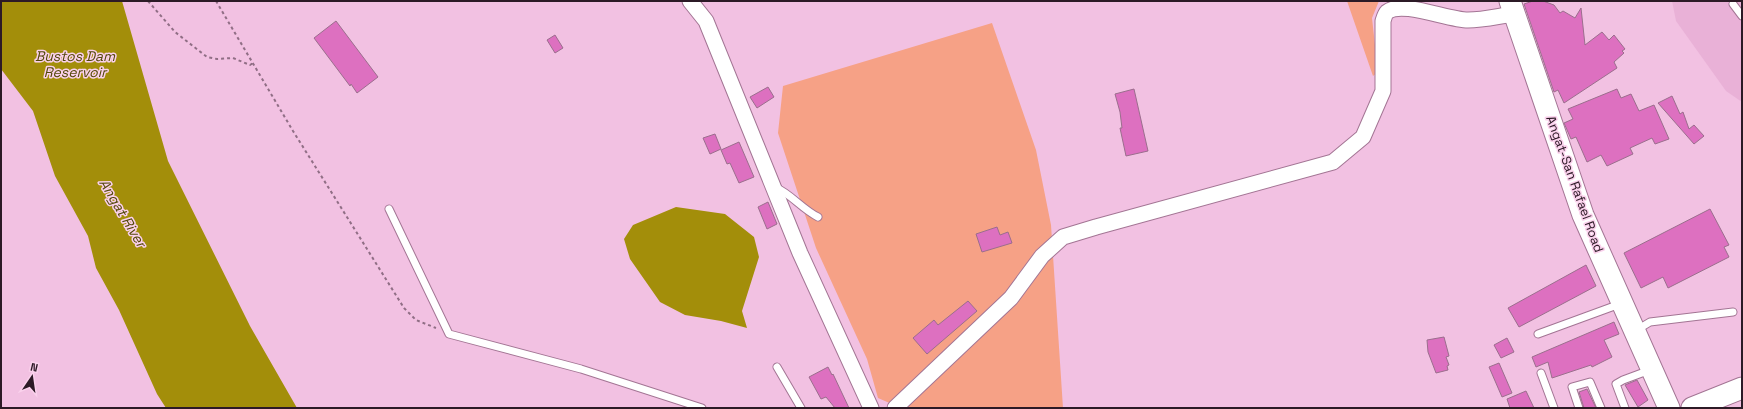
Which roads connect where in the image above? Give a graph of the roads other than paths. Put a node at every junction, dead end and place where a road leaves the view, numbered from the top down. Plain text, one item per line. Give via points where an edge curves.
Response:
1 (690, 1) edge
2 (1733, 4) dead end
3 (1512, 8) edge
4 (1742, 16) edge
5 (773, 186) junction
6 (389, 209) dead end
7 (818, 217) dead end
8 (1622, 304) junction
9 (1733, 312) dead end
10 (1635, 331) junction
11 (1538, 334) dead end
12 (777, 368) dead end
13 (1652, 370) junction
14 (1541, 373) dead end
15 (1742, 388) edge
16 (702, 408) edge
17 (801, 408) edge
18 (871, 408) edge
19 (896, 408) edge
20 (1554, 408) edge
21 (1579, 408) edge
22 (1601, 408) edge
23 (1625, 408) edge
24 (1669, 408) edge
25 (1692, 408) edge

1 - 5 street via 706,22
2 - 4 lane
3 - 8 main road, Angat-San Rafael Road via 1583,215
3 - 19 street via 1466,20 1421,7 1402,6 1387,11 1383,21 1382,91 1363,137 1333,162 1063,237 1042,256 1011,298
5 - 7 lane
5 - 18 street via 800,253
6 - 16 lane via 449,334 580,368
8 - 10 main road, Angat-San Rafael Road
8 - 11 lane
9 - 10 lane via 1650,322
10 - 13 main road, Angat-San Rafael Road
12 - 17 lane
13 - 23 lane via 1616,384
13 - 24 main road, Angat-San Rafael Road
14 - 20 lane
15 - 25 main road
21 - 22 lane via 1572,387 1590,382

